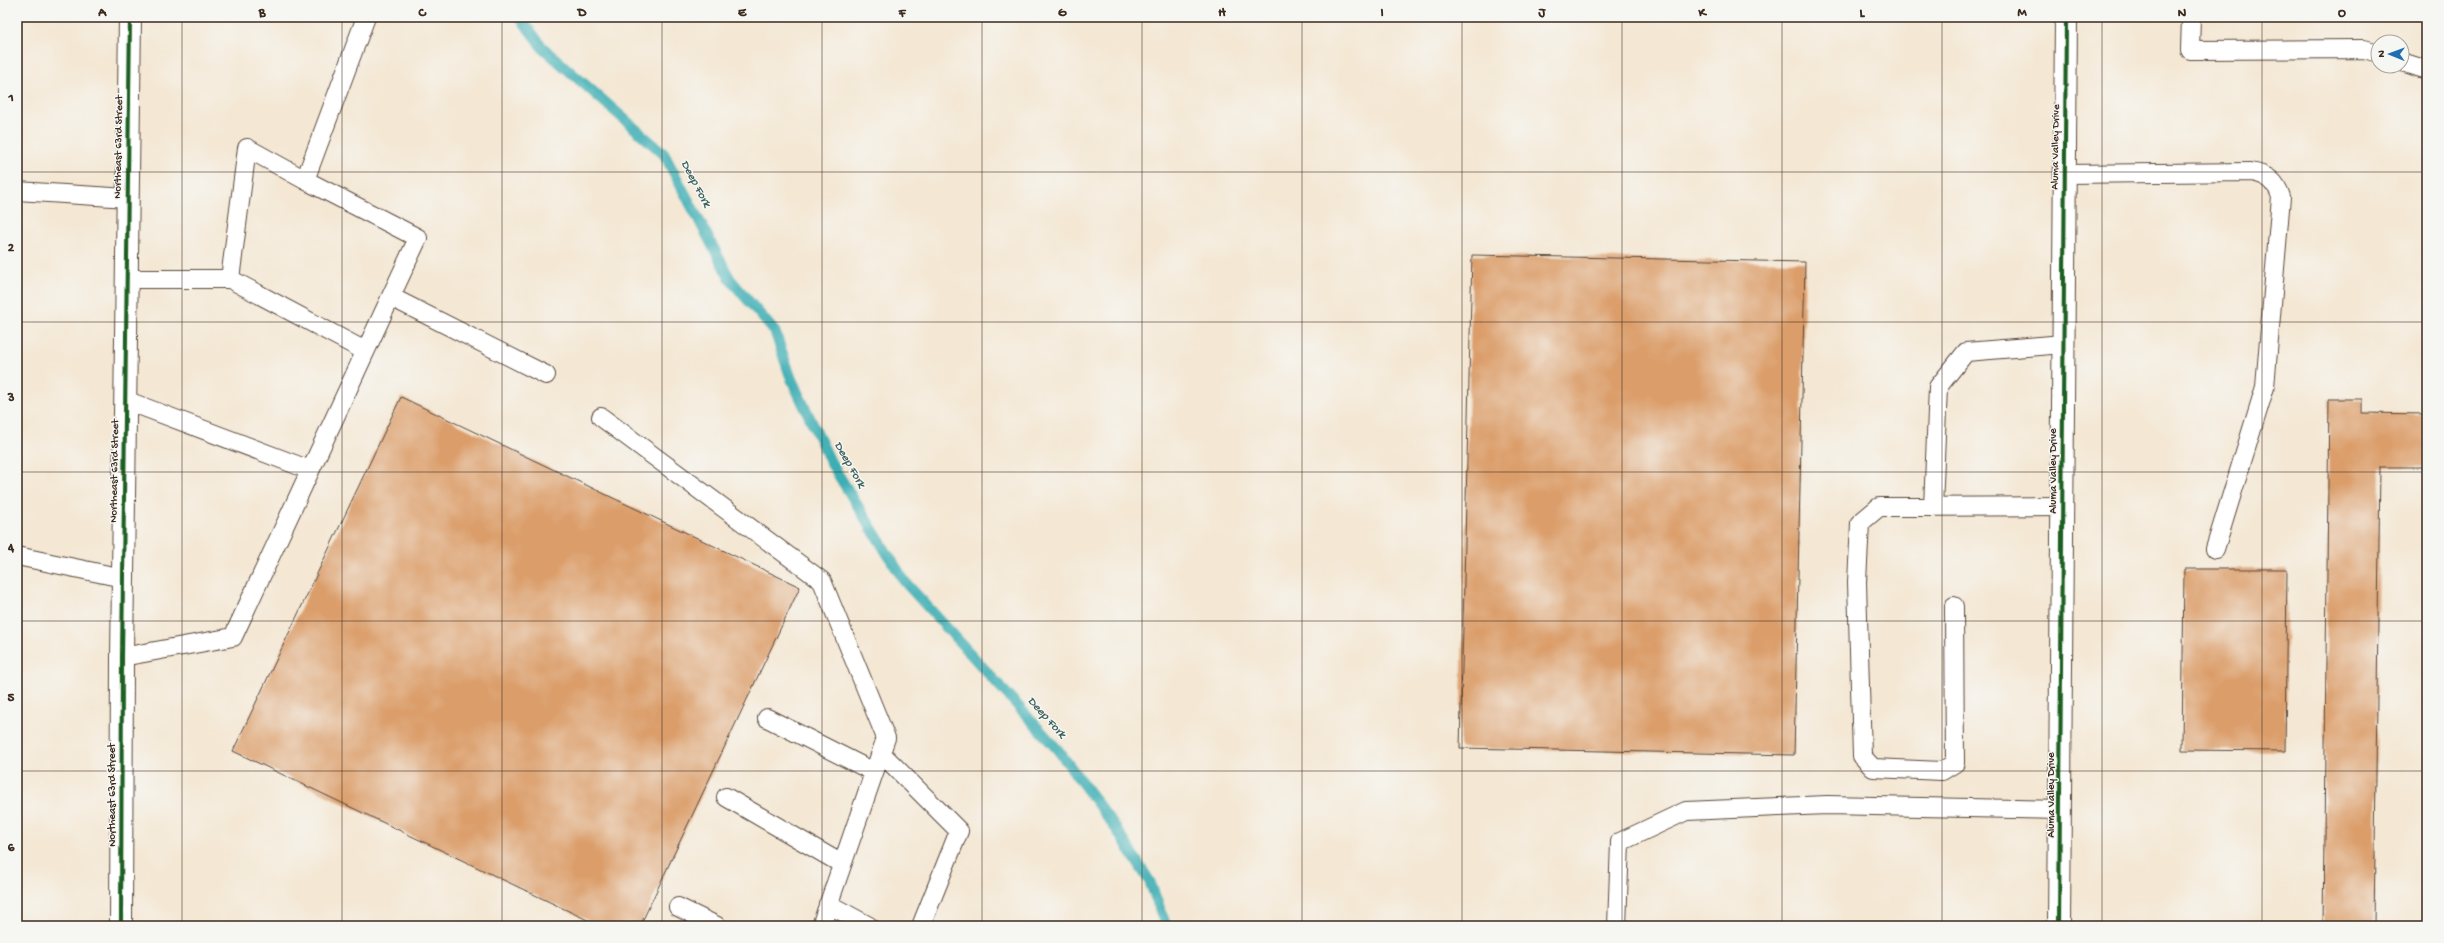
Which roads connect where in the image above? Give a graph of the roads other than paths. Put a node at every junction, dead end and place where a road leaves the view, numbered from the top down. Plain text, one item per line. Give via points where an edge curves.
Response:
1 (130, 17) edge
2 (366, 17) edge
3 (2066, 17) edge
4 (2191, 17) edge
5 (2370, 51) edge
6 (2410, 65) edge
7 (2427, 70) edge
8 (2065, 174) junction
9 (305, 180) junction
10 (17, 191) edge
11 (128, 198) junction
12 (126, 279) junction
13 (230, 280) junction
14 (390, 297) junction
15 (2063, 344) junction
16 (365, 351) junction
17 (546, 375) dead end
18 (125, 400) junction
19 (601, 417) dead end
20 (310, 470) junction
21 (2063, 506) junction
22 (1933, 507) junction
23 (2215, 549) dead end
24 (17, 556) edge
25 (123, 578) junction
26 (1954, 606) dead end
27 (122, 657) junction
28 (767, 718) dead end
29 (881, 753) junction
30 (874, 772) junction
31 (726, 797) dead end
32 (2060, 810) junction
33 (842, 864) junction
34 (678, 907) dead end
35 (821, 919) edge
36 (121, 926) edge
37 (717, 926) edge
38 (869, 926) edge
39 (921, 926) edge
40 (1618, 926) edge
41 (2059, 926) edge

1 - 11 street, Northeast 63rd Street
2 - 9 lane
3 - 8 street, Aluma Valley Drive
4 - 5 lane via 2190,50
6 - 7 lane
8 - 15 street, Aluma Valley Drive
8 - 23 lane via 2251,172 2263,174 2277,185 2281,197 2265,387
9 - 13 lane via 247,148
9 - 14 lane via 418,238
10 - 11 lane
11 - 12 street, Northeast 63rd Street
12 - 13 lane
12 - 18 street, Northeast 63rd Street
13 - 16 lane
14 - 16 lane
14 - 17 lane
15 - 21 street, Aluma Valley Drive
15 - 22 lane via 1966,352 1938,387
16 - 20 lane
18 - 20 lane
18 - 25 street, Northeast 63rd Street
19 - 29 lane via 822,581 886,738
20 - 27 lane via 233,637
21 - 22 lane
21 - 32 street, Aluma Valley Drive
22 - 26 lane via 1880,507 1860,523 1857,582 1862,756 1872,768 1942,771 1955,763
24 - 25 lane
25 - 27 street, Northeast 63rd Street
27 - 36 street, Northeast 63rd Street
28 - 30 lane
29 - 30 lane
29 - 39 lane via 959,831
30 - 33 lane
31 - 33 lane
32 - 40 lane via 1827,805 1686,811 1620,842
32 - 41 street, Aluma Valley Drive
33 - 35 lane
34 - 37 lane
35 - 38 lane

